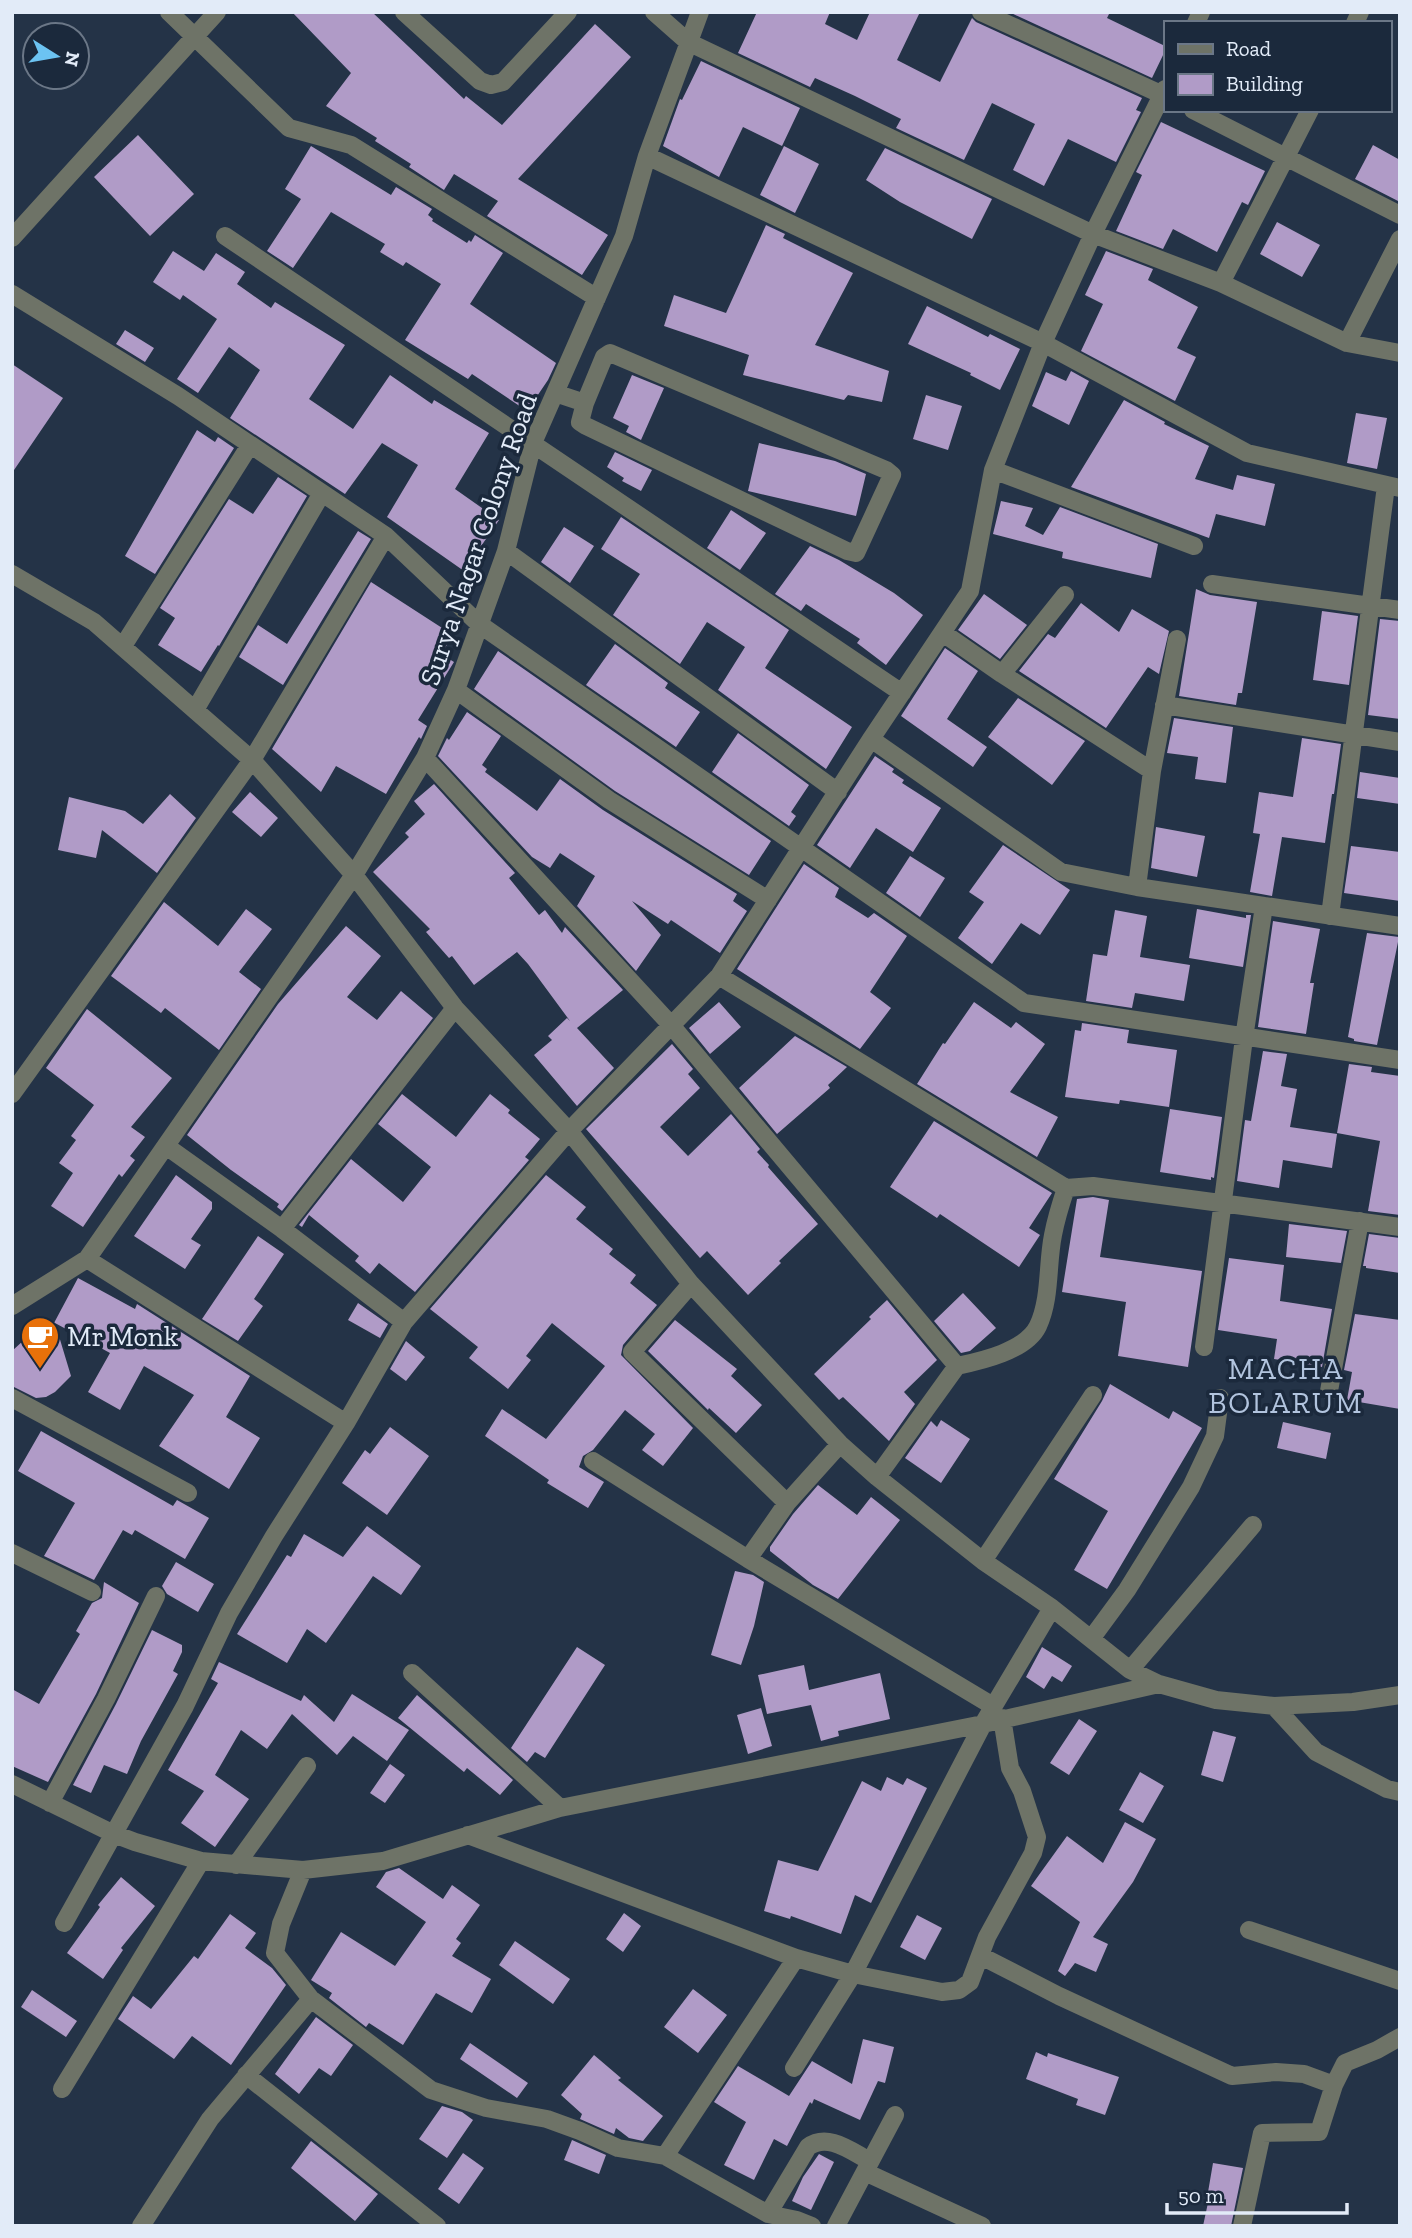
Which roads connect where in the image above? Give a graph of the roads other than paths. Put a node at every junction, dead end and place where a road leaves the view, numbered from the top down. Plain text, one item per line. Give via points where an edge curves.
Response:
1 (169, 12) edge
2 (217, 12) edge
3 (404, 12) edge
4 (568, 12) edge
5 (654, 12) edge
6 (700, 12) edge
7 (981, 12) edge
8 (195, 37) junction
9 (688, 42) junction
10 (1164, 93) edge
11 (1164, 95) edge
12 (1197, 112) edge
13 (1309, 112) edge
14 (648, 156) junction
15 (1286, 158) junction
16 (1400, 215) edge
17 (1093, 234) junction
18 (225, 236) dead end
19 (12, 238) edge
20 (1400, 239) edge
21 (1221, 283) junction
22 (12, 294) edge
23 (597, 298) junction
24 (1043, 343) junction
25 (1347, 343) junction
26 (1400, 353) edge
27 (555, 393) junction
28 (585, 403) junction
29 (533, 443) junction
30 (250, 445) junction
31 (993, 470) junction
32 (1393, 487) edge
33 (321, 493) junction
34 (386, 536) junction
35 (1194, 546) dead end
36 (506, 551) junction
37 (12, 574) edge
38 (1213, 584) dead end
39 (1065, 596) dead end
40 (1370, 605) junction
41 (1400, 610) edge
42 (479, 624) junction
43 (943, 633) junction
44 (1177, 639) dead end
45 (123, 646) junction
46 (1002, 674) junction
47 (456, 690) junction
48 (902, 692) junction
49 (1164, 705) junction
50 (195, 710) junction
51 (1353, 735) junction
52 (870, 739) junction
53 (1400, 741) edge
54 (425, 758) junction
55 (253, 760) junction
56 (1152, 771) junction
57 (838, 792) junction
58 (800, 850) junction
59 (354, 875) junction
60 (1137, 887) junction
61 (768, 900) junction
62 (1264, 906) junction
63 (1329, 916) junction
64 (1400, 926) edge
65 (719, 976) junction
66 (455, 1008) junction
67 (671, 1025) junction
68 (1244, 1038) junction
69 (1400, 1060) edge
70 (12, 1094) edge
71 (569, 1132) junction
72 (166, 1146) junction
73 (1066, 1188) junction
74 (1222, 1204) junction
75 (1360, 1222) junction
76 (1400, 1227) edge
77 (282, 1229) junction
78 (86, 1259) junction
79 (691, 1284) junction
80 (12, 1306) edge
81 (404, 1322) junction
82 (1204, 1346) dead end
83 (957, 1366) junction
84 (1329, 1391) dead end
85 (1093, 1395) dead end
86 (12, 1398) edge
87 (1220, 1398) dead end
88 (345, 1423) junction
89 (840, 1444) junction
90 (593, 1461) dead end
91 (877, 1477) junction
92 (188, 1493) dead end
93 (788, 1503) junction
94 (1254, 1525) dead end
95 (12, 1553) edge
96 (748, 1559) junction
97 (983, 1560) junction
98 (92, 1592) dead end
99 (156, 1596) dead end
100 (1052, 1608) junction
101 (1091, 1639) junction
102 (1130, 1670) junction
103 (412, 1673) dead end
104 (1159, 1684) junction
105 (1400, 1695) edge
106 (1274, 1706) junction
107 (998, 1712) junction
108 (983, 1724) junction
109 (306, 1766) dead end
110 (12, 1784) edge
111 (1400, 1792) edge
112 (50, 1803) junction
113 (560, 1808) junction
114 (114, 1835) junction
115 (468, 1835) junction
116 (201, 1861) junction
117 (236, 1865) junction
118 (303, 1870) junction
119 (64, 1923) dead end
120 (1249, 1930) dead end
121 (981, 1956) junction
122 (796, 1958) junction
123 (853, 1974) junction
124 (1400, 1981) edge
125 (311, 1999) junction
126 (1400, 2037) edge
127 (794, 2068) dead end
128 (246, 2075) junction
129 (1334, 2085) junction
130 (62, 2089) dead end
131 (895, 2115) dead end
132 (665, 2156) junction
133 (868, 2167) junction
134 (768, 2214) junction
135 (141, 2226) edge
136 (437, 2226) edge
137 (812, 2226) edge
138 (836, 2226) edge
139 (982, 2226) edge
140 (1242, 2226) edge

1 - 8 street
2 - 8 street
3 - 4 street via 480,82 491,85 503,82
5 - 9 street
6 - 9 street, Surya Nagar Colony Road
7 - 10 street
8 - 19 street
8 - 23 street via 289,128 351,145
9 - 14 street, Surya Nagar Colony Road
9 - 17 street
11 - 17 street
12 - 15 street
13 - 15 street
14 - 23 street, Surya Nagar Colony Road via 624,236
14 - 24 street
15 - 16 street
15 - 21 street
17 - 21 street
17 - 24 street
18 - 29 street
20 - 25 street
21 - 25 street
22 - 30 street
23 - 27 street, Surya Nagar Colony Road
24 - 31 street
24 - 32 street via 1247,453
25 - 26 street
27 - 28 street
27 - 29 street, Surya Nagar Colony Road
28 - 28 street via 604,357 610,353 892,475 856,553 847,551 586,426 580,422
29 - 36 street, Surya Nagar Colony Road
29 - 48 street
30 - 33 street
30 - 45 street
31 - 35 street
31 - 43 street via 970,591
32 - 40 street
33 - 34 street
33 - 50 street
34 - 42 street
34 - 55 street
36 - 42 street, Surya Nagar Colony Road
36 - 57 street
37 - 45 street via 94,622
38 - 40 street
39 - 46 street
40 - 41 street
40 - 51 street
42 - 47 street, Surya Nagar Colony Road
42 - 58 street
43 - 46 street
43 - 48 street
44 - 49 street
45 - 50 street
46 - 56 street
47 - 54 street, Surya Nagar Colony Road
47 - 61 street via 609,800
48 - 52 street
49 - 51 street
49 - 56 street
50 - 55 street
51 - 53 street
51 - 63 street
52 - 57 street
52 - 60 street via 1061,872
54 - 59 street, Surya Nagar Colony Road
54 - 67 street
55 - 59 street
55 - 70 street
56 - 60 street
57 - 58 street
58 - 61 street
58 - 68 street via 1024,1003
59 - 66 street
59 - 72 street, Surya Nagar Colony Road
60 - 62 street
61 - 65 street
62 - 63 street
62 - 68 street
63 - 64 street
65 - 67 street
65 - 73 street
66 - 71 street
66 - 77 street
67 - 71 street
67 - 83 street
68 - 69 street
68 - 74 street
71 - 79 street
71 - 81 street
72 - 77 street
72 - 78 street, Surya Nagar Colony Road
73 - 74 street via 1093,1186
73 - 83 street via 1052,1236 1037,1328 1016,1348
74 - 75 street
74 - 82 street
75 - 76 street
75 - 84 street
77 - 81 street
78 - 80 street
78 - 88 street
79 - 89 street
79 - 93 street via 632,1352
81 - 88 street
83 - 91 street
85 - 97 street
86 - 92 street
87 - 101 street via 1214,1436 1191,1487
88 - 114 street via 229,1613 185,1706
89 - 91 street
89 - 93 street
90 - 96 street
91 - 97 street
93 - 96 street
94 - 102 street
95 - 98 street
96 - 107 street
97 - 100 street
99 - 112 street
100 - 101 street
100 - 107 street
101 - 102 street
102 - 104 street
103 - 113 street
104 - 106 street via 1216,1700
104 - 107 street
105 - 106 street
106 - 111 street via 1316,1752
107 - 108 street
107 - 121 street via 1010,1768 1037,1837
108 - 113 street
108 - 123 street
109 - 117 street
110 - 112 street
112 - 114 street
113 - 115 street
114 - 116 street
114 - 119 street
115 - 118 street via 383,1861
115 - 122 street
116 - 117 street
116 - 130 street
117 - 118 street
118 - 125 street via 281,1924 275,1953
120 - 124 street
121 - 123 street via 970,1982 953,1992
121 - 129 street via 1232,2076 1304,2074
122 - 123 street
122 - 132 street
123 - 127 street
125 - 128 street
125 - 132 street via 431,2090 486,2108 547,2119 618,2148
126 - 129 street via 1345,2063
128 - 135 street via 210,2119
128 - 136 street
129 - 140 street via 1320,2132 1262,2133
131 - 133 street
132 - 134 street
133 - 134 street via 826,2140 816,2141
133 - 138 street
133 - 139 street
134 - 137 street

